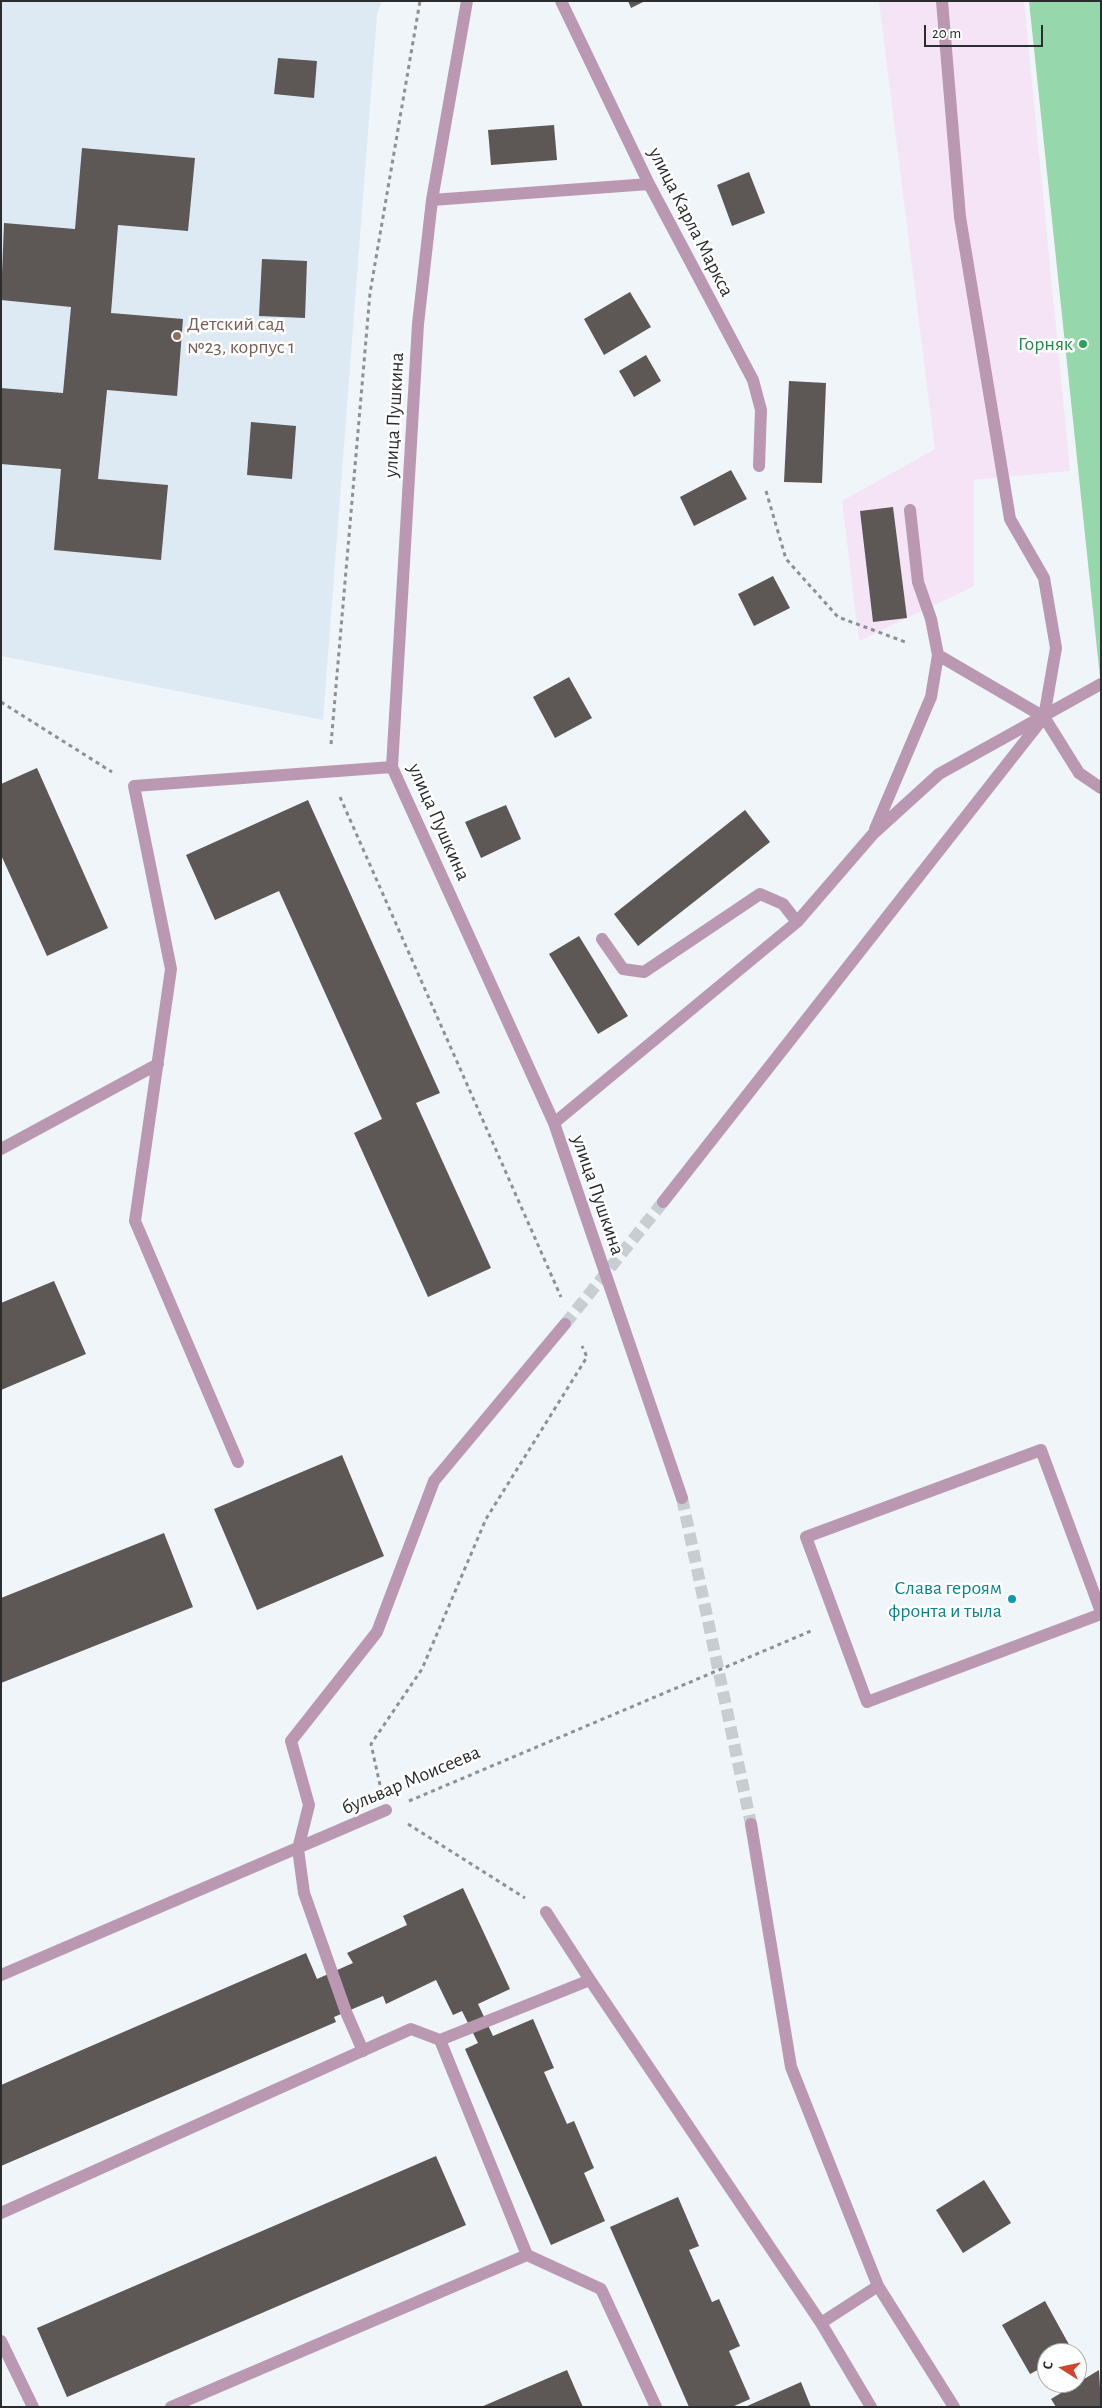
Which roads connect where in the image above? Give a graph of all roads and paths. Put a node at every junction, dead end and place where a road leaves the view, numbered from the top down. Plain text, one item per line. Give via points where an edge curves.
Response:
1 (420, 1) edge
2 (467, 1) edge
3 (561, 1) edge
4 (942, 1) edge
5 (649, 184) junction
6 (432, 200) junction
7 (759, 466) joint
8 (910, 510) dead end
9 (938, 655) junction
10 (1101, 684) edge
11 (1, 702) edge
12 (1044, 718) junction
13 (392, 767) junction
14 (329, 772) junction
15 (134, 786) junction
16 (1101, 788) edge
17 (873, 834) junction
18 (797, 922) junction
19 (602, 939) dead end
20 (158, 1064) junction
21 (554, 1123) junction
22 (1, 1149) edge
23 (663, 1202) tunnel mouth
24 (563, 1303) dead end
25 (565, 1324) tunnel mouth
26 (579, 1339) dead end
27 (238, 1462) dead end
28 (682, 1498) tunnel mouth
29 (1101, 1613) edge
30 (837, 1620) junction
31 (386, 1810) junction
32 (751, 1824) tunnel mouth
33 (298, 1849) junction
34 (546, 1912) joint
35 (1, 1975) edge
36 (590, 1980) junction
37 (440, 2040) junction
38 (364, 2051) junction
39 (1, 2213) edge
40 (527, 2255) junction
41 (878, 2286) junction
42 (821, 2323) junction
43 (1, 2341) edge
44 (33, 2407) edge
45 (171, 2407) edge
46 (656, 2407) edge
47 (871, 2407) edge
48 (954, 2407) edge

1 - 14 path via 370,293
2 - 6 street, улица Пушкина
3 - 5 street, улица Карла Маркса
4 - 12 street via 960,217 1010,519 1044,578 1056,648
5 - 6 street
5 - 7 street, улица Карла Маркса via 753,380 761,410
6 - 13 street, улица Пушкина via 418,324
7 - 9 path via 786,559 838,617
8 - 9 street via 918,582 931,619
9 - 12 street
9 - 17 street via 931,697
10 - 12 street
11 - 15 path
12 - 16 street via 1079,773
12 - 17 street via 939,774
12 - 23 street
13 - 14 street
13 - 21 street, улица Пушкина
14 - 15 street
14 - 24 path
15 - 20 street via 171,969
17 - 18 street
18 - 19 street via 782,904 760,894 644,972 623,969
18 - 21 street
20 - 22 street
20 - 27 street via 135,1221
21 - 28 street, улица Пушкина
25 - 33 street via 434,1481 377,1632 291,1741 310,1805
26 - 31 path via 587,1357 486,1518 422,1669 371,1744
29 - 30 street via 867,1702
29 - 30 street via 1040,1450 806,1538
30 - 31 path, бульвар Моисеева
31 - 33 street, бульвар Моисеева
31 - 34 path
32 - 41 street via 792,2067
33 - 35 street, бульвар Моисеева
33 - 38 street via 304,1893 343,2004
34 - 36 street
36 - 37 street
36 - 42 street
37 - 38 street via 411,2029
37 - 40 street
38 - 39 street
40 - 45 street
40 - 46 street via 601,2289
41 - 42 street
41 - 48 street
42 - 47 street
43 - 44 street

